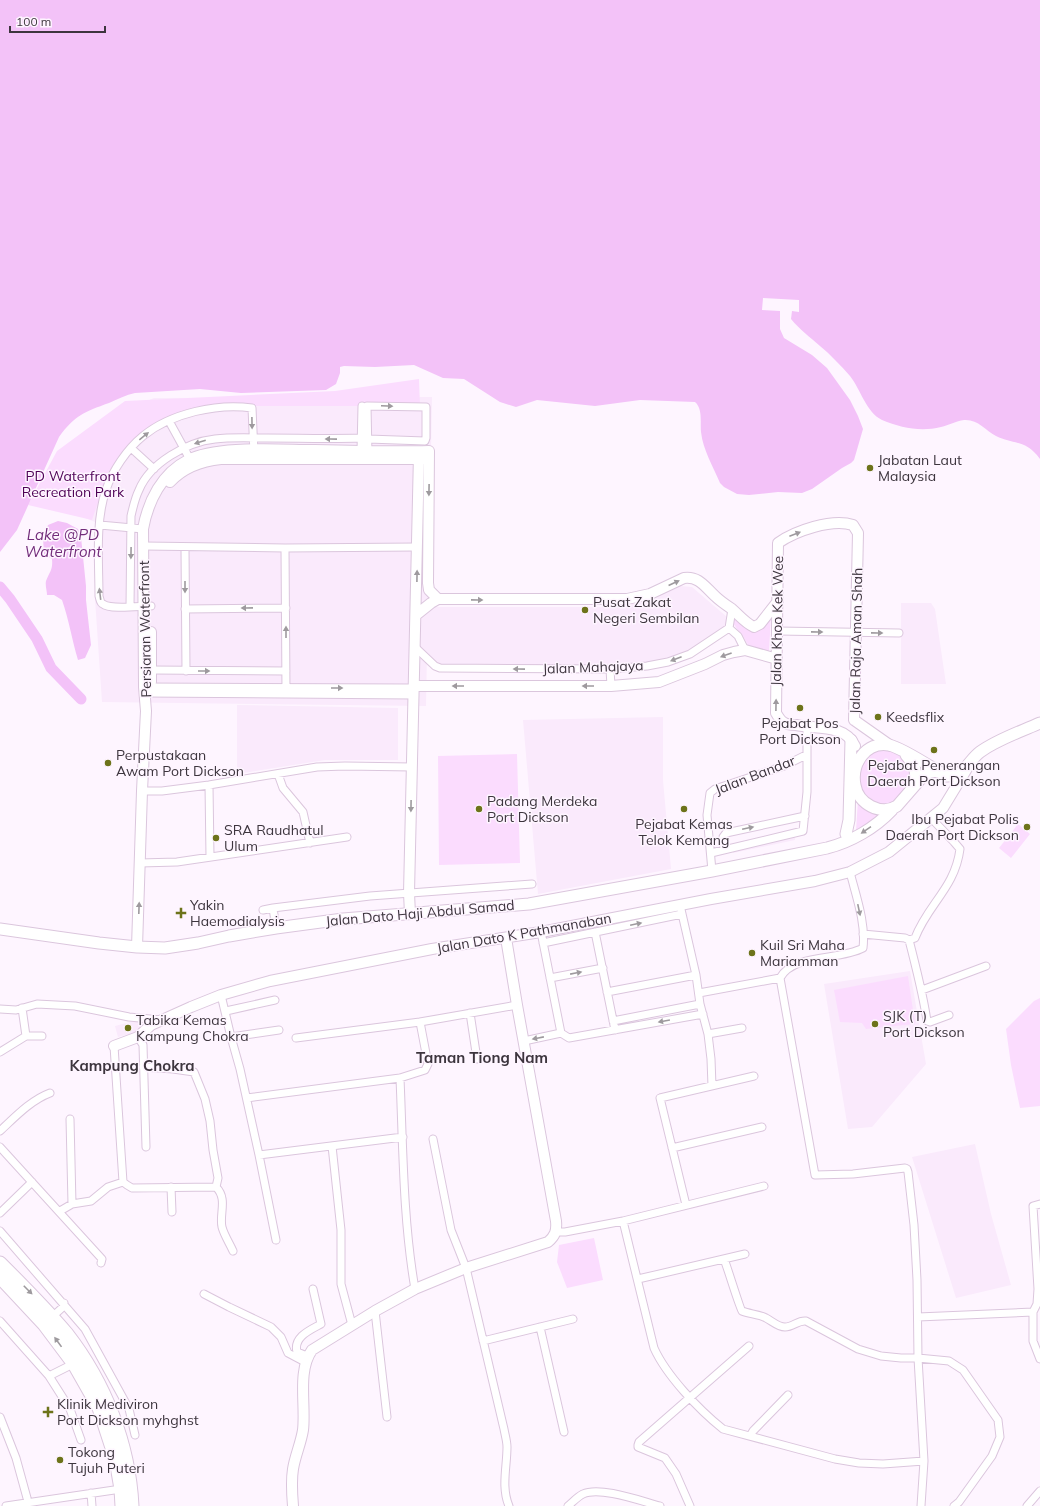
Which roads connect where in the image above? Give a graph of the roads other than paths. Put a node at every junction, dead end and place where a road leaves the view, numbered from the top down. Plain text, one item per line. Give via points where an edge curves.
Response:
1 (362, 406) dead end
2 (169, 421) junction
3 (253, 438) junction
4 (290, 438) junction
5 (364, 439) junction
6 (132, 448) junction
7 (184, 448) junction
8 (254, 454) junction
9 (290, 454) junction
10 (366, 454) junction
11 (422, 456) junction
12 (191, 462) junction
13 (154, 469) junction
14 (848, 523) joint
15 (100, 525) junction
16 (131, 528) junction
17 (143, 529) junction
18 (147, 546) junction
19 (417, 547) junction
20 (186, 548) junction
21 (285, 548) junction
22 (438, 599) junction
23 (778, 601) junction
24 (130, 606) junction
25 (147, 606) junction
26 (286, 608) junction
27 (185, 609) junction
28 (732, 609) junction
29 (416, 615) junction
30 (729, 628) junction
31 (778, 631) junction
32 (856, 633) junction
33 (899, 633) dead end
34 (415, 647) junction
35 (744, 650) junction
36 (777, 659) junction
37 (610, 669) junction
38 (151, 670) junction
39 (186, 671) junction
40 (286, 671) junction
41 (611, 686) junction
42 (147, 690) junction
43 (414, 690) junction
44 (286, 691) junction
45 (854, 720) junction
46 (1040, 723) edge
47 (807, 727) junction
48 (829, 728) junction
49 (851, 740) junction
50 (891, 746) junction
51 (903, 751) junction
52 (806, 755) junction
53 (970, 762) junction
54 (856, 765) junction
55 (412, 767) junction
56 (278, 774) junction
57 (942, 774) junction
58 (209, 785) junction
59 (855, 785) junction
60 (914, 787) junction
61 (142, 791) junction
62 (892, 810) junction
63 (805, 816) junction
64 (931, 818) junction
65 (846, 834) junction
66 (347, 837) dead end
67 (310, 842) junction
68 (837, 846) junction
69 (724, 849) junction
70 (711, 853) junction
71 (210, 857) junction
72 (140, 863) junction
73 (712, 871) junction
74 (850, 872) junction
75 (532, 884) dead end
76 (409, 893) junction
77 (274, 908) junction
78 (263, 910) dead end
79 (681, 910) junction
80 (410, 914) junction
81 (276, 928) junction
82 (0, 929) edge
83 (541, 932) junction
84 (595, 932) junction
85 (863, 934) junction
86 (506, 938) junction
87 (909, 940) junction
88 (543, 943) junction
89 (137, 947) junction
90 (986, 966) dead end
91 (602, 968) junction
92 (696, 975) junction
93 (550, 978) junction
94 (780, 978) junction
95 (922, 990) junction
96 (607, 992) junction
97 (699, 992) junction
98 (221, 995) junction
99 (275, 1000) dead end
100 (700, 1004) junction
101 (517, 1005) junction
102 (22, 1008) junction
103 (0, 1009) edge
104 (226, 1011) junction
105 (470, 1013) junction
106 (703, 1014) junction
107 (949, 1015) dead end
108 (161, 1020) junction
109 (613, 1021) junction
110 (420, 1022) junction
111 (742, 1028) dead end
112 (279, 1030) dead end
113 (615, 1030) junction
114 (561, 1033) junction
115 (708, 1034) junction
116 (26, 1036) junction
117 (42, 1036) dead end
118 (138, 1037) junction
119 (231, 1037) junction
120 (296, 1038) dead end
121 (524, 1041) junction
122 (114, 1046) joint
123 (0, 1052) edge
124 (477, 1059) dead end
125 (143, 1067) junction
126 (754, 1076) dead end
127 (400, 1078) junction
128 (712, 1086) junction
129 (50, 1093) dead end
130 (246, 1098) junction
131 (70, 1119) dead end
132 (762, 1127) dead end
133 (0, 1131) edge
134 (402, 1137) junction
135 (434, 1139) dead end
136 (332, 1146) junction
137 (0, 1147) edge
138 (146, 1147) dead end
139 (672, 1148) junction
140 (259, 1155) junction
141 (32, 1182) junction
142 (123, 1182) junction
143 (764, 1186) dead end
144 (171, 1187) junction
145 (216, 1187) junction
146 (72, 1204) junction
147 (1040, 1204) edge
148 (686, 1205) junction
149 (60, 1211) junction
150 (172, 1212) dead end
151 (0, 1213) edge
152 (623, 1221) junction
153 (0, 1231) edge
154 (556, 1232) junction
155 (276, 1240) dead end
156 (233, 1251) dead end
157 (745, 1254) dead end
158 (724, 1259) junction
159 (0, 1263) edge
160 (102, 1263) dead end
161 (466, 1268) junction
162 (2, 1278) edge
163 (638, 1279) junction
164 (313, 1289) dead end
165 (415, 1289) junction
166 (204, 1294) dead end
167 (64, 1303) junction
168 (1038, 1305) edge
169 (375, 1311) junction
170 (1033, 1312) junction
171 (52, 1317) junction
172 (918, 1317) junction
173 (573, 1319) dead end
174 (0, 1321) edge
175 (352, 1325) junction
176 (540, 1326) junction
177 (483, 1341) junction
178 (749, 1346) dead end
179 (918, 1358) junction
180 (306, 1359) junction
181 (1040, 1359) edge
182 (78, 1360) junction
183 (49, 1376) junction
184 (788, 1395) dead end
185 (690, 1398) junction
186 (0, 1417) edge
187 (386, 1417) dead end
188 (564, 1432) dead end
189 (135, 1435) dead end
190 (750, 1436) junction
191 (81, 1440) dead end
192 (924, 1461) junction
193 (121, 1490) junction
194 (1040, 1491) edge
195 (91, 1493) junction
196 (29, 1502) edge
197 (6, 1506) edge
198 (92, 1506) edge
199 (122, 1506) edge
200 (132, 1506) edge
201 (293, 1506) edge
202 (509, 1506) edge
203 (568, 1506) edge
204 (660, 1506) edge
205 (690, 1506) edge
206 (922, 1506) edge
207 (954, 1506) edge
208 (1027, 1506) edge

1 - 5 street
2 -> 3 street, Persiaran Waterfront via 203,409 251,408
6 -> 2 street, Persiaran Waterfront via 143,436
2 - 7 street
3 - 4 street
3 -> 7 street via 214,438
3 - 8 street
5 -> 4 street
4 - 9 street
5 -> 5 street via 367,406 426,407 425,441
5 - 10 street
6 - 13 street
6 - 15 street, Persiaran Waterfront via 113,474 106,490
7 - 12 street
7 - 13 street via 173,453
8 - 9 street, Persiaran Waterfront
8 - 12 street, Persiaran Waterfront
9 - 10 street, Persiaran Waterfront
10 - 11 street, Persiaran Waterfront
11 - 19 street
11 -> 22 street via 429,590
12 - 17 street, Persiaran Waterfront via 178,465 163,480 145,517
12 - 18 street, Persiaran Waterfront via 168,484 155,507
13 - 16 street via 139,488 131,516
23 -> 14 street, Jalan Khoo Kek Wee via 778,543 792,534 807,529
14 - 32 street, Jalan Raja Aman Shah via 855,526 858,533
15 - 16 street
24 -> 15 street, Persiaran Waterfront via 112,607 101,604
16 - 17 street
16 -> 24 street
17 - 18 street, Persiaran Waterfront
18 - 20 street
18 - 25 street, Persiaran Waterfront
19 - 21 street
29 -> 19 street
20 - 21 street
20 -> 27 street
21 - 26 street
22 -> 28 street via 627,600 650,594 689,577 701,582
22 - 29 street
23 - 28 street via 756,627 749,625
23 - 31 street, Jalan Khoo Kek Wee
24 - 25 street
25 - 38 street, Persiaran Waterfront
25 - 42 street, Persiaran Waterfront
26 -> 27 street
40 -> 26 street
27 - 39 street
28 - 30 street
29 - 34 street
30 - 35 street via 738,636
30 -> 37 street, Jalan Mahajaya via 690,654 668,662
31 -> 32 street
31 - 36 street, Jalan Khoo Kek Wee
32 -> 33 street
32 - 45 street, Jalan Raja Aman Shah
37 -> 34 street, Jalan Mahajaya via 440,668
34 - 43 street
35 - 36 street
35 -> 41 street via 723,655 659,682
47 -> 36 street, Jalan Khoo Kek Wee via 783,722 776,712
37 - 41 street
38 - 39 street
38 - 42 street, Persiaran Waterfront
39 -> 40 street
40 - 44 street
41 -> 43 street
42 - 44 street
42 - 61 street, Persiaran Waterfront
43 - 44 street
43 - 55 street
45 - 48 street via 847,725
45 - 50 street, Jalan Raja Aman Shah
46 - 53 main road via 992,745
47 - 48 street, Jalan Khoo Kek Wee
47 - 52 street, Jalan Bandar
48 - 49 street
49 - 54 street via 856,750
49 - 65 main road via 849,820
50 - 51 main road
50 - 54 main road via 871,748 860,757
51 - 57 main road
51 - 60 main road via 914,764
52 - 63 street, Jalan Bandar
52 - 70 street, Jalan Bandar via 784,766 715,789 710,793 707,815
53 - 57 main road via 960,773 953,776
53 - 64 street, Jalan Dato K Pathmanaban via 943,808
54 - 59 main road
55 - 56 street via 322,767
55 -> 76 street
56 - 58 street
56 - 67 street via 283,788 303,812
57 - 60 main road via 930,772
57 - 64 street, Jalan Dato K Pathmanaban via 949,781 948,788
58 - 61 street
58 - 71 street
59 - 62 main road via 862,798 871,806
59 - 65 main road via 851,826
60 - 62 main road
61 - 72 street, Persiaran Waterfront
62 -> 68 main road, Jalan Dato Haji Abdul Samad via 884,819
63 - 69 street, Jalan Bandar via 803,831
69 -> 63 street via 723,838 726,833
64 - 74 street, Jalan Dato K Pathmanaban via 889,852
64 - 87 street via 960,849 959,859 950,882 926,916 915,938
65 - 68 main road
66 - 67 street
67 - 71 street
68 - 73 main road, Jalan Dato Haji Abdul Samad
69 - 70 street, Jalan Bandar
70 - 73 street, Jalan Bandar
71 - 72 street via 177,862
89 -> 72 street, Persiaran Waterfront
73 - 80 main road, Jalan Dato Haji Abdul Samad via 529,904
74 - 79 street, Jalan Dato K Pathmanaban
74 -> 85 street
75 - 76 street
76 - 77 street
76 - 80 street
77 - 78 street
77 - 81 street
79 - 83 street, Jalan Dato K Pathmanaban
84 -> 79 street
79 - 92 street
80 - 81 main road, Jalan Dato Haji Abdul Samad
81 - 89 main road, Jalan Dato Haji Abdul Samad via 164,948
82 - 89 main road, Jalan Dato Haji Abdul Samad
83 - 86 street, Jalan Dato K Pathmanaban
83 - 88 street
84 - 88 street
84 - 91 street
85 - 87 street
85 - 94 street via 863,948 789,967
86 - 98 street, Jalan Dato K Pathmanaban via 325,969
86 - 101 street
87 - 95 street
88 - 93 street
90 - 95 street
93 -> 91 street
91 - 96 street
92 - 96 street
92 - 97 street
93 - 114 street
94 - 97 street
94 - 172 street via 815,1175 907,1169 914,1225
95 - 107 street via 928,1021
96 - 109 street
97 - 100 street
98 - 104 street
98 - 108 street, Jalan Dato K Pathmanaban
99 - 104 street
100 - 106 street
100 - 109 street
101 - 105 street
101 - 121 street
102 - 103 street
102 - 108 street via 37,1004 75,1006 128,1017
102 - 116 street
104 - 119 street
105 - 110 street
105 - 124 street
106 -> 113 street
106 - 115 street
108 - 118 street, Jalan Dato K Pathmanaban
109 - 113 street
110 - 120 street
110 - 127 street via 428,1064 425,1070
111 - 115 street
112 - 119 street
113 - 114 street via 569,1038
114 -> 121 street
115 - 128 street
116 - 117 street
116 - 123 street
118 - 122 street, Jalan Dato K Pathmanaban
118 - 125 street via 143,1045
119 - 130 street
121 - 154 street
122 - 142 street
125 - 138 street
125 - 145 street via 194,1072 205,1099 210,1121 218,1178
126 - 128 street
127 - 130 street
127 - 134 street
128 - 139 street via 660,1098
129 - 133 street via 35,1101
130 - 140 street
131 - 146 street
132 - 139 street
134 - 136 street
134 - 165 street via 407,1232
135 - 161 street via 451,1230
136 - 140 street
136 - 175 street via 341,1230 341,1284
137 - 141 street
139 - 148 street
140 - 155 street
141 - 149 street
141 - 151 street
142 - 144 street via 132,1188
142 - 146 street via 108,1187 91,1201
143 - 148 street
144 - 145 street
144 - 150 street
145 - 156 street via 223,1205 222,1227
146 - 149 street
147 - 168 street via 1033,1206
148 - 152 street
149 - 160 street via 102,1259
152 - 154 street
152 - 163 street
153 - 167 street
154 - 161 street via 548,1242
157 - 158 street
158 - 163 street
158 - 179 street via 739,1308 743,1311 765,1317 786,1327 801,1320 806,1321 858,1349 881,1356
159 -> 171 highway
161 - 165 street
161 - 177 street
182 -> 162 highway
163 - 185 street via 659,1360
164 - 180 street via 321,1324 301,1336 296,1347 297,1352
165 - 169 street
166 - 180 street via 271,1327 281,1336 288,1353
167 - 171 street
167 - 189 street via 85,1329 129,1409
168 - 170 street
169 - 175 street
169 - 187 street
170 - 172 street
170 - 181 street via 1033,1341
171 - 182 highway
172 - 179 street
173 - 176 street
174 - 183 street
175 - 180 street via 320,1344
176 - 177 street
176 - 188 street
177 - 202 street via 507,1445 504,1487
178 - 185 street
179 - 192 street
179 - 207 street via 949,1361 963,1370 998,1420 1000,1437 992,1456
180 - 201 street via 303,1373 303,1432 293,1471
182 - 183 street
182 - 193 highway via 99,1408 116,1460
182 - 200 highway via 97,1381 118,1428 127,1464
183 - 191 street via 70,1409
184 - 190 street
185 - 190 street via 723,1429
185 - 205 street via 638,1445 665,1458 676,1474
186 - 196 street
190 - 192 street via 859,1463
192 - 206 street
193 - 195 street
193 - 199 highway
194 - 208 street
195 - 196 street
195 - 198 street
196 - 197 street
203 - 204 street via 584,1494 595,1492 606,1492

